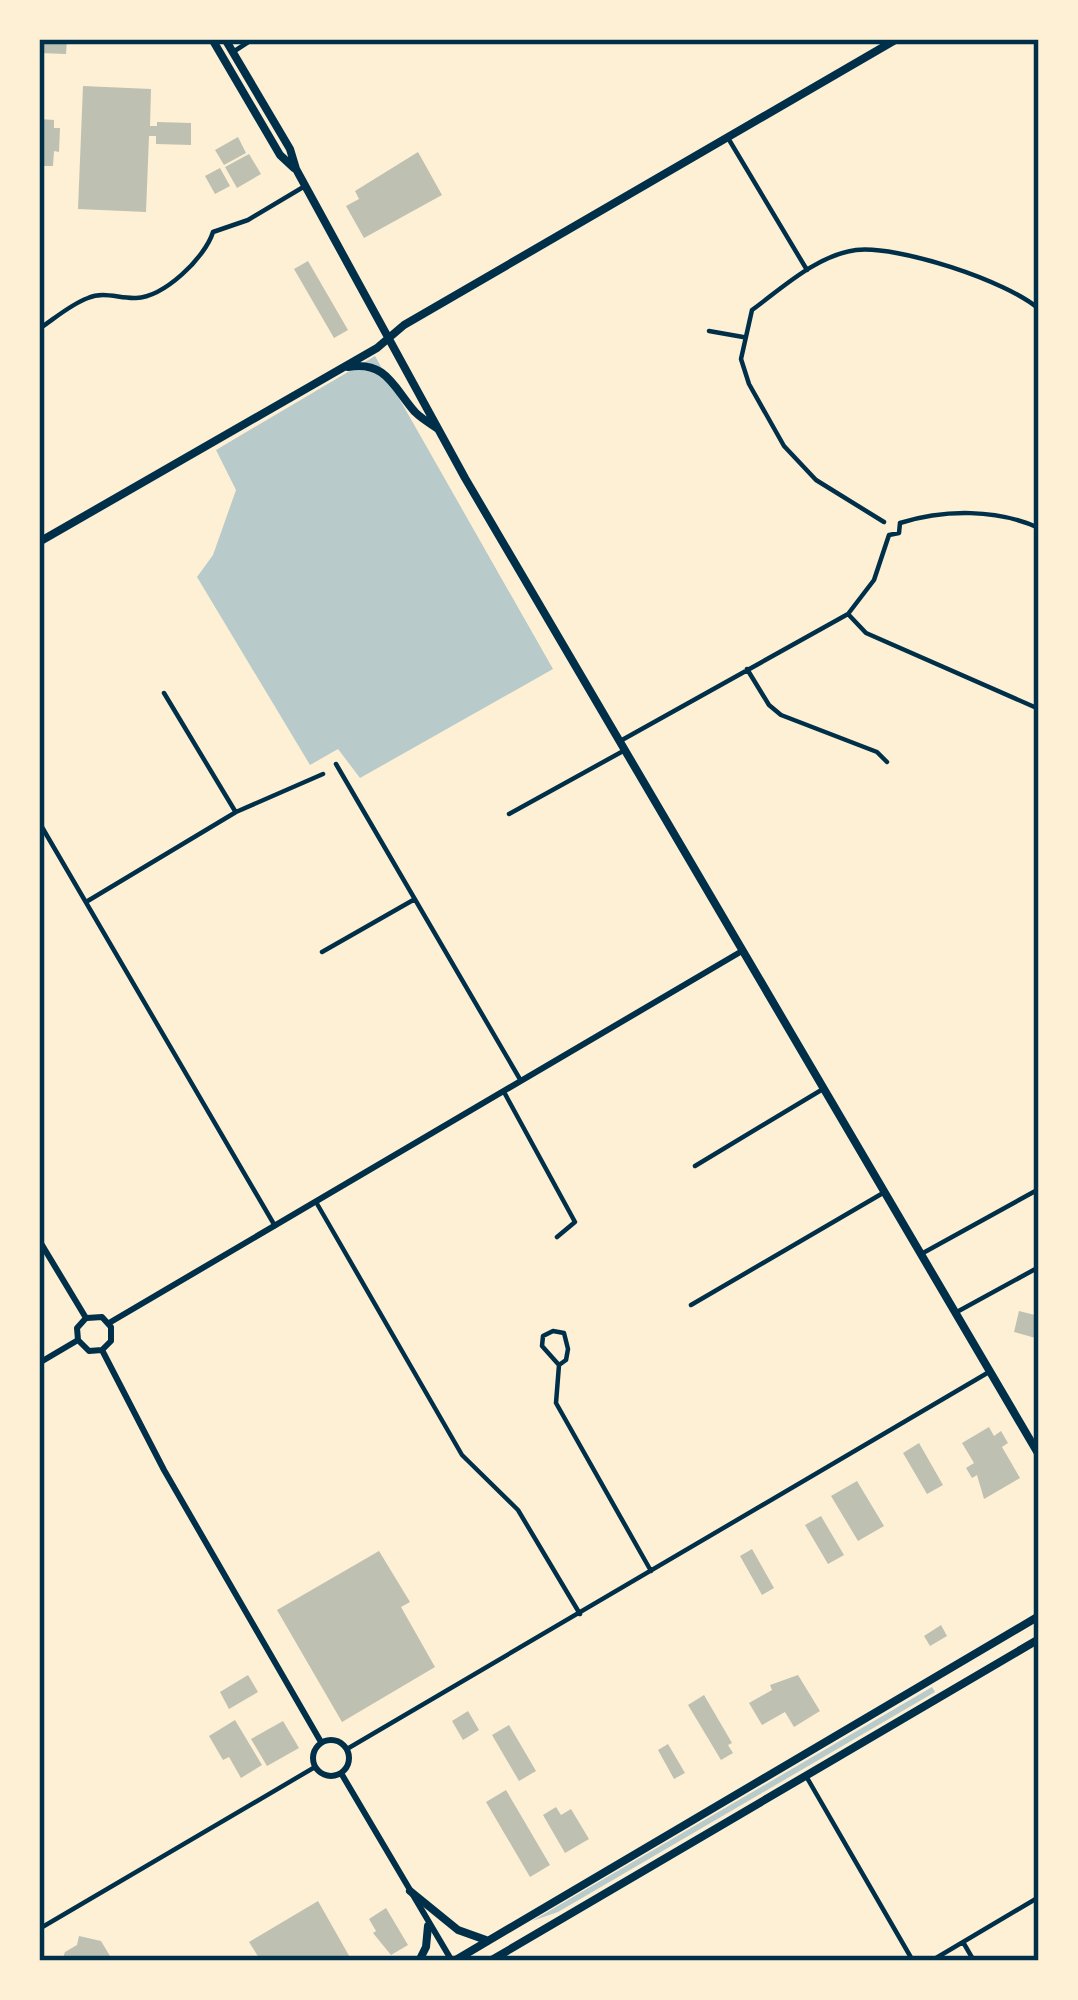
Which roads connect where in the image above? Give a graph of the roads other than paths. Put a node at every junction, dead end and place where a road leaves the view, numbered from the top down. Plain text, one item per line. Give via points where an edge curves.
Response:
1 (212, 39) edge
2 (225, 39) edge
3 (254, 39) edge
4 (897, 39) edge
5 (232, 52) junction
6 (728, 138) junction
7 (296, 170) junction
8 (305, 186) junction
9 (807, 270) junction
10 (1039, 309) edge
11 (39, 329) edge
12 (710, 331) dead end
13 (389, 336) junction
14 (743, 337) junction
15 (341, 368) junction
16 (441, 431) junction
17 (884, 521) junction
18 (900, 523) junction
19 (1039, 528) edge
20 (889, 536) junction
21 (39, 542) edge
22 (848, 614) junction
23 (747, 669) junction
24 (164, 693) dead end
25 (1039, 709) edge
26 (622, 746) junction
27 (887, 762) dead end
28 (336, 764) dead end
29 (323, 774) dead end
30 (236, 812) junction
31 (509, 814) dead end
32 (39, 822) edge
33 (415, 899) junction
34 (86, 902) junction
35 (743, 950) junction
36 (322, 952) dead end
37 (521, 1082) junction
38 (823, 1089) junction
39 (504, 1091) junction
40 (695, 1166) dead end
41 (1039, 1189) edge
42 (884, 1192) junction
43 (316, 1202) junction
44 (274, 1226) junction
45 (557, 1237) dead end
46 (39, 1240) edge
47 (920, 1254) junction
48 (1039, 1267) edge
49 (692, 1305) dead end
50 (955, 1313) junction
51 (86, 1318) junction
52 (109, 1323) junction
53 (78, 1340) junction
54 (101, 1350) junction
55 (39, 1364) edge
56 (559, 1365) junction
57 (989, 1372) junction
58 (1039, 1454) edge
59 (651, 1571) junction
60 (580, 1614) junction
61 (1036, 1617) edge
62 (1039, 1639) edge
63 (321, 1742) junction
64 (347, 1749) junction
65 (315, 1767) junction
66 (341, 1773) junction
67 (806, 1776) junction
68 (410, 1891) junction
69 (1039, 1897) edge
70 (428, 1926) junction
71 (39, 1929) edge
72 (486, 1940) junction
73 (963, 1942) junction
74 (419, 1961) edge
75 (453, 1961) edge
76 (490, 1961) edge
77 (913, 1961) edge
78 (931, 1961) edge
79 (974, 1961) edge

1 - 7 main road
2 - 5 main road
3 - 5 street
4 - 6 main road
5 - 7 main road
6 - 9 street
6 - 13 main road
7 - 8 main road
8 - 11 street via 213,232 198,261 152,294 87,298
8 - 13 main road
9 - 10 street via 853,250 895,252 1004,286
9 - 14 street via 752,310
12 - 14 street
13 - 15 main road
13 - 16 main road
14 - 17 street via 749,384 793,458 815,481
15 - 16 main road via 385,373
15 - 21 main road
16 - 26 main road
17 - 18 street
17 - 20 street
18 - 19 street via 993,513
18 - 20 street
20 - 22 street via 874,580
22 - 23 street
22 - 25 street via 866,633
23 - 26 street
23 - 27 street via 781,716
24 - 30 street
26 - 31 street
26 - 35 main road
28 - 33 street
29 - 30 street
30 - 34 street
32 - 34 street
33 - 36 street
33 - 37 street
34 - 44 street
35 - 37 street
35 - 38 main road
37 - 39 street
38 - 40 street
38 - 42 main road
39 - 43 street
39 - 45 street via 575,1222
41 - 47 street
42 - 47 main road
42 - 49 street
43 - 44 street
43 - 60 street via 462,1455 518,1510
44 - 52 street
46 - 51 street
47 - 50 main road
48 - 50 street
50 - 57 main road
51 - 52 street
51 - 53 street
52 - 54 street via 112,1337
53 - 54 street
53 - 55 street
54 - 63 street
56 - 56 street via 568,1341 553,1330 542,1346
56 - 59 street via 556,1402
57 - 58 main road
57 - 59 street
59 - 60 street
60 - 64 street
61 - 72 main road
62 - 67 main road
63 - 64 street
63 - 65 street
64 - 66 street
65 - 66 street
65 - 71 street
66 - 68 street
67 - 76 main road
67 - 77 street
68 - 70 street
68 - 72 main road via 458,1930
69 - 73 street
70 - 74 main road
70 - 75 street
72 - 75 main road
73 - 78 street
73 - 79 street

